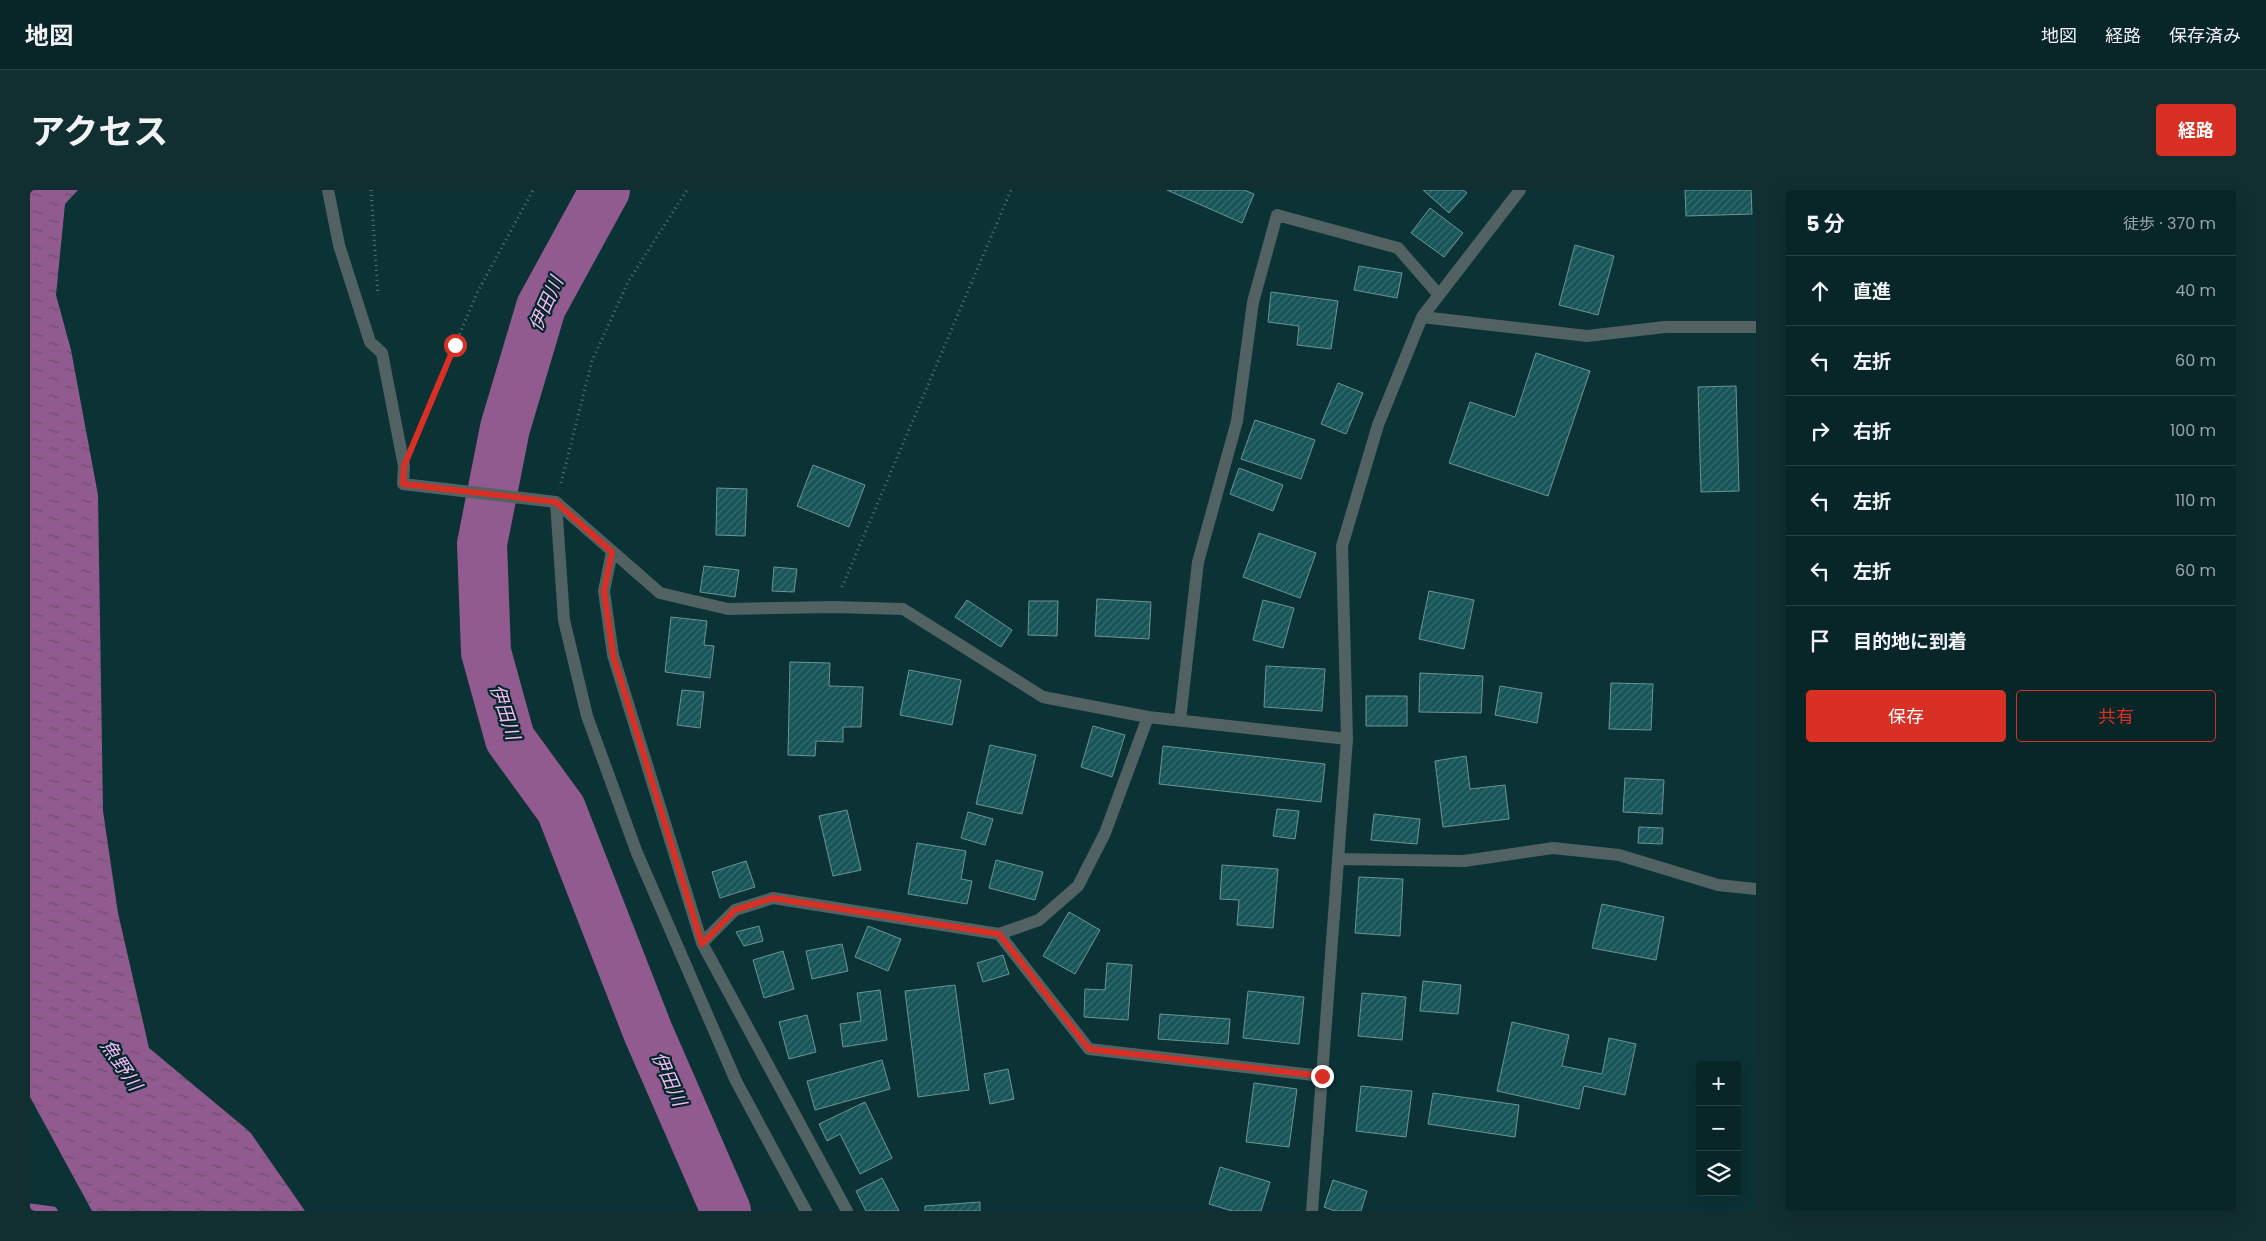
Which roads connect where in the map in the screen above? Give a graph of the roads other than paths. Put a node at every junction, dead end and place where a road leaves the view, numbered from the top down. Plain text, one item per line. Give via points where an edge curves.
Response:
1 (328, 190) edge
2 (1520, 190) edge
3 (1439, 295) junction
4 (1422, 317) junction
5 (1756, 327) edge
6 (556, 502) junction
7 (612, 552) junction
8 (1148, 717) junction
9 (1180, 720) junction
10 (1347, 739) junction
11 (1338, 859) junction
12 (1756, 888) edge
13 (999, 934) junction
14 (702, 944) junction
15 (1322, 1076) junction
16 (806, 1211) edge
17 (847, 1211) edge
18 (1312, 1211) edge

1 - 6 street via 339,245 370,342 382,353 404,466 403,484
2 - 3 street
3 - 4 street
3 - 9 street via 1398,248 1278,215 1253,302 1237,421 1198,562
4 - 5 street via 1587,336 1665,326
4 - 10 street via 1378,425 1342,546
6 - 7 street
6 - 16 street via 564,620 587,716 637,853 736,1081
7 - 8 street via 660,593 728,609 903,609 1043,697
7 - 14 street via 604,591 613,655
8 - 9 street
8 - 13 street via 1105,834 1078,886 1039,920
9 - 10 street
10 - 11 street
11 - 12 street via 1464,861 1553,848 1619,855 1718,884
11 - 15 street
13 - 14 street via 773,898 735,910
13 - 15 street via 1089,1049
14 - 17 street
15 - 18 street

